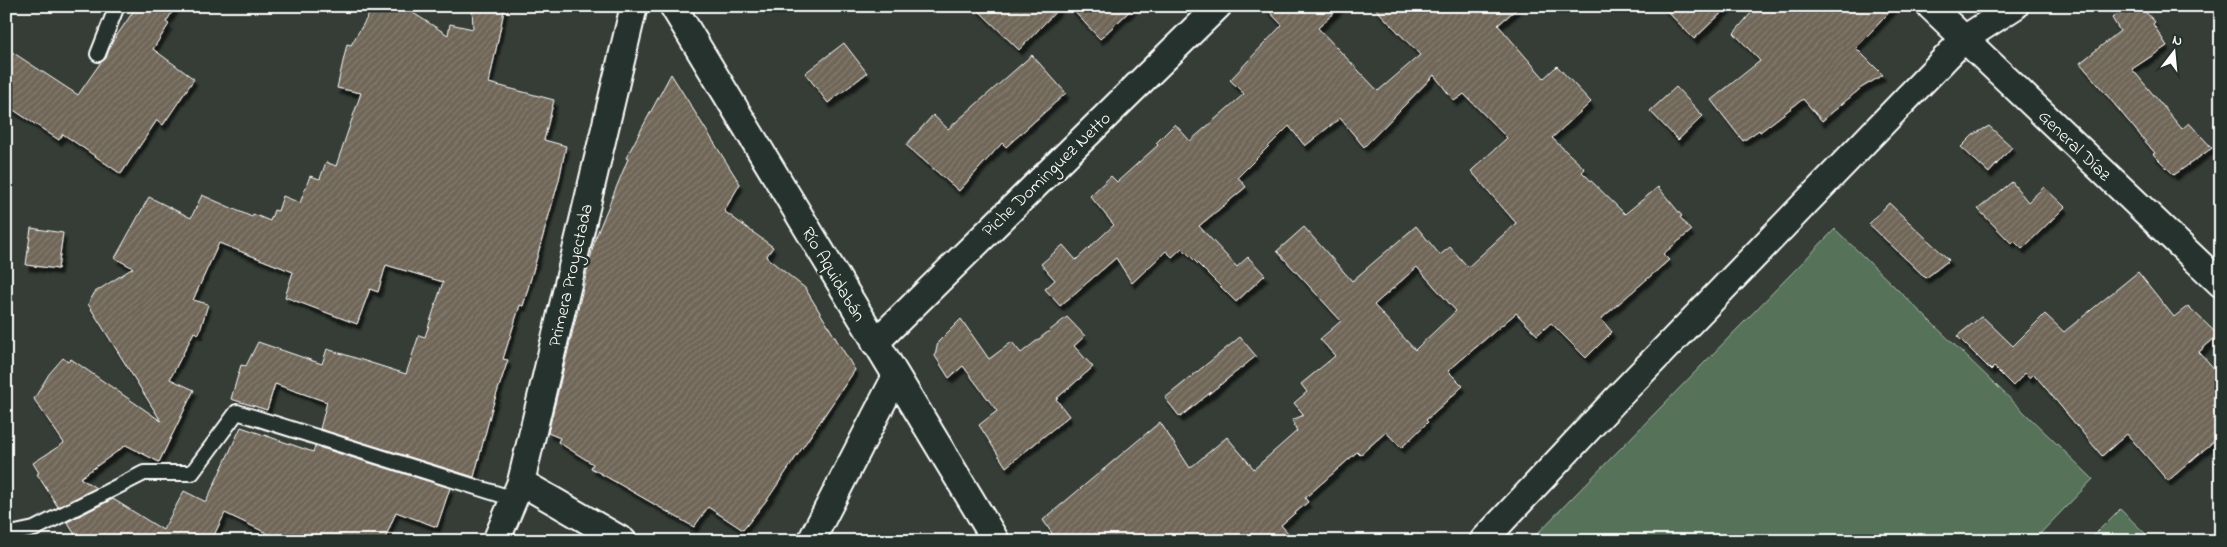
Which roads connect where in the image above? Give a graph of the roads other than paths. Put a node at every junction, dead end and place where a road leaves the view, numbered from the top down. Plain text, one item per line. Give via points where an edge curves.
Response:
1 (117, 6) edge
2 (634, 6) edge
3 (674, 6) edge
4 (1218, 6) edge
5 (1930, 6) edge
6 (2015, 6) edge
7 (1964, 39) junction
8 (98, 54) dead end
9 (2221, 284) edge
10 (875, 343) junction
11 (896, 376) junction
12 (517, 490) junction
13 (6, 535) edge
14 (496, 541) edge
15 (623, 541) edge
16 (811, 541) edge
17 (996, 541) edge
18 (1483, 541) edge

1 - 8 lane
2 - 12 street, Primera Proyectada
3 - 10 street, Río Aquidabán
4 - 10 street, Piche Dominguez Netto
5 - 7 street, General Díaz
6 - 7 street
7 - 9 street, General Díaz
7 - 18 street
10 - 11 street, Río Aquidabán
11 - 16 street
11 - 17 street, Río Aquidabán
12 - 13 lane via 237,412 192,473 144,473 34,529
12 - 14 street, Primera Proyectada
12 - 15 street

